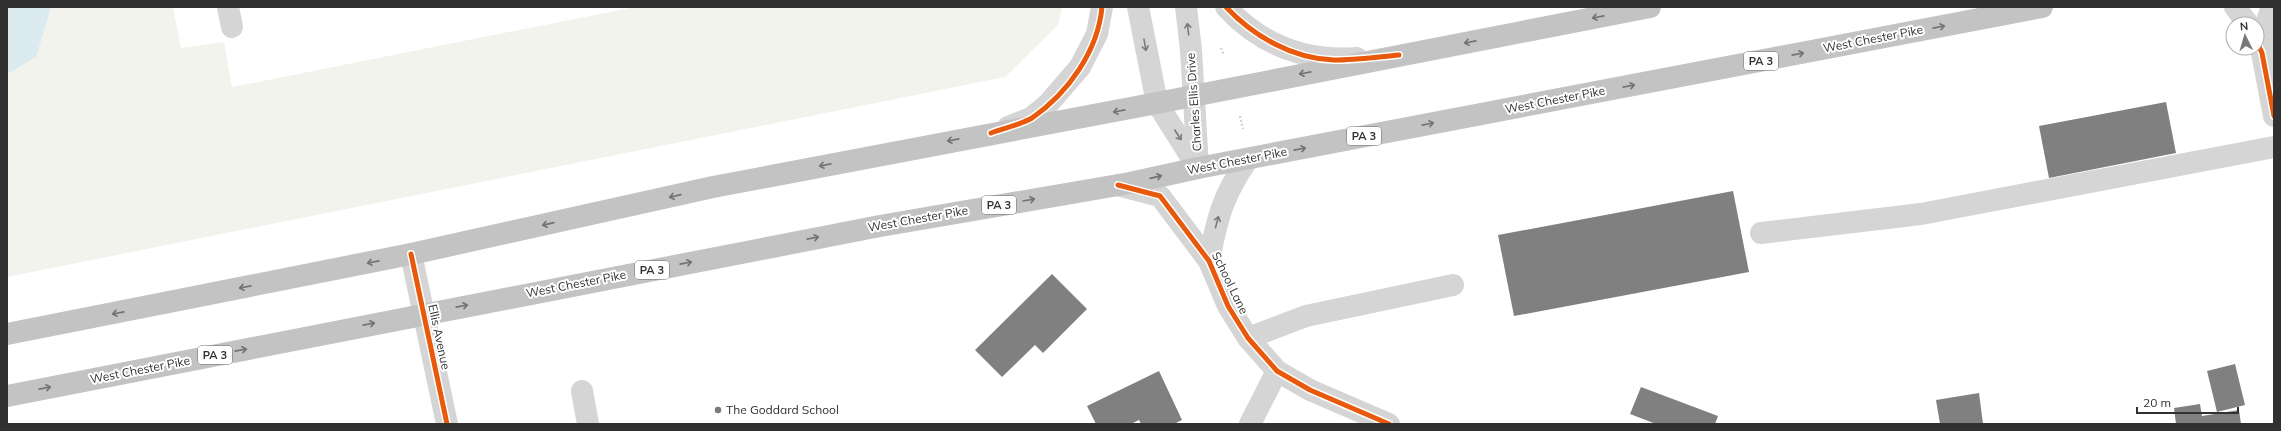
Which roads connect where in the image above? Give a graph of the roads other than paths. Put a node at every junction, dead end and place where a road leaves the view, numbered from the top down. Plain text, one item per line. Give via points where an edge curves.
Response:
1 (1102, 7) edge
2 (1138, 7) edge
3 (1186, 7) edge
4 (1226, 7) edge
5 (1650, 7) edge
6 (2042, 7) edge
7 (2235, 7) edge
8 (2272, 7) edge
9 (2242, 16) edge
10 (2265, 29) edge
11 (1399, 55) junction
12 (2262, 56) edge
13 (1194, 96) junction
14 (1157, 103) junction
15 (2274, 116) edge
16 (991, 133) junction
17 (2274, 147) edge
18 (1248, 159) junction
19 (1198, 168) junction
20 (1118, 185) junction
21 (1761, 233) dead end
22 (411, 254) junction
23 (1209, 261) junction
24 (1453, 285) dead end
25 (423, 314) junction
26 (7, 334) edge
27 (1248, 338) junction
28 (1277, 371) junction
29 (582, 391) dead end
30 (7, 396) edge
31 (447, 424) edge
32 (588, 424) edge
33 (1250, 424) edge
34 (1389, 424) edge

1 - 16 street via 1097,34 1091,49 1066,86 1031,118
2 -> 14 street, Charles Ellis Drive
13 -> 3 street, Charles Ellis Drive
4 - 11 street via 1258,36 1306,54 1333,60
5 -> 11 highway
18 -> 6 highway, West Chester Pike / PA 3
7 - 9 street
8 - 10 street
11 -> 13 highway
12 - 15 street
13 - 14 highway
13 - 19 street, Charles Ellis Drive
14 -> 16 highway
14 -> 19 street, Charles Ellis Drive
16 -> 22 highway via 713,187
17 - 21 street via 1921,214
18 - 19 highway, West Chester Pike / PA 3
23 -> 18 street, School Lane via 1216,223 1223,203 1231,183
20 -> 19 highway, West Chester Pike / PA 3
20 - 23 street, School Lane via 1160,196
25 -> 20 highway, West Chester Pike / PA 3 via 880,226
22 - 25 street, Ellis Avenue
22 -> 26 highway
23 - 27 street, School Lane via 1228,306
24 - 27 street via 1306,316
30 -> 25 highway, West Chester Pike / PA 3
25 - 31 street, Ellis Avenue
27 - 28 street, School Lane
28 - 33 street
28 - 34 street, School Lane via 1310,390
29 - 32 street

